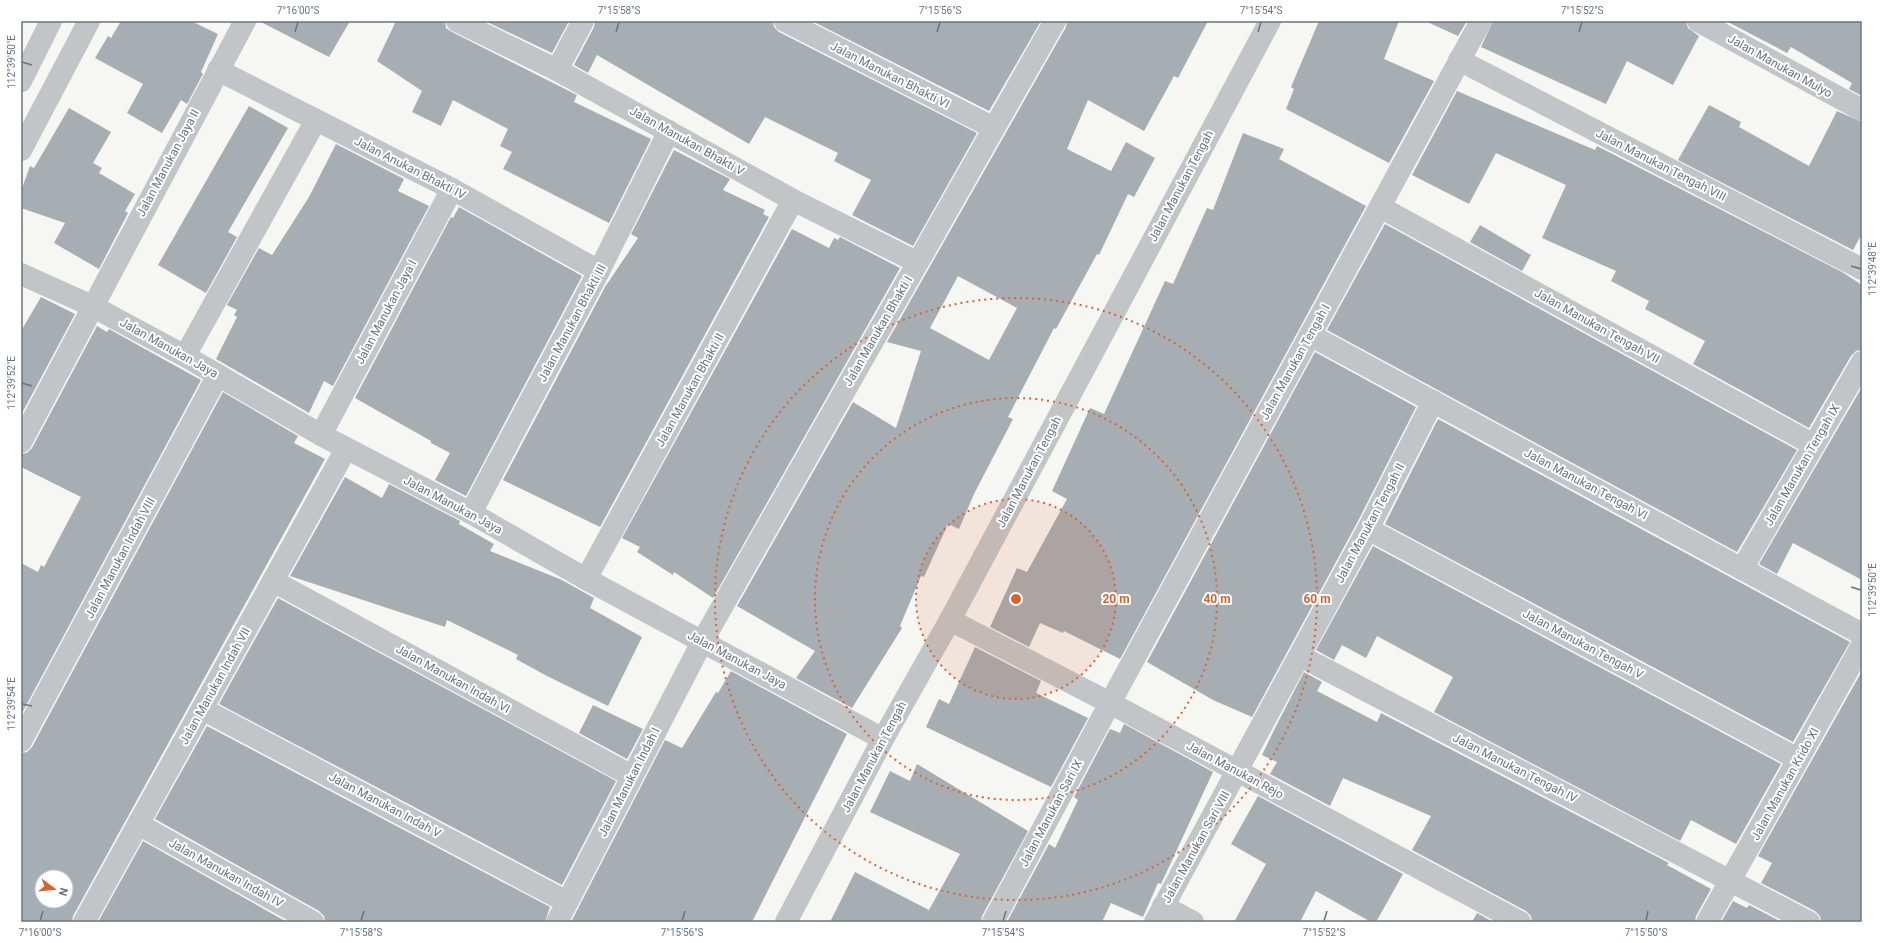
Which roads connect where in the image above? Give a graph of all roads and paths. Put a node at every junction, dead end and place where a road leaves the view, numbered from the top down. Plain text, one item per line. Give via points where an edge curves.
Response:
1 (51, 21) edge
2 (89, 21) edge
3 (245, 21) edge
4 (457, 21) edge
5 (583, 21) edge
6 (785, 21) edge
7 (1055, 21) edge
8 (1270, 21) edge
9 (1481, 21) edge
10 (1698, 21) edge
11 (1459, 60) junction
12 (218, 70) junction
13 (557, 70) junction
14 (21, 82) edge
15 (1862, 110) edge
16 (316, 120) junction
17 (994, 128) junction
18 (669, 131) junction
19 (21, 150) edge
20 (452, 188) junction
21 (793, 200) junction
22 (1380, 207) junction
23 (917, 262) junction
24 (1862, 269) edge
25 (600, 271) junction
26 (21, 274) edge
27 (92, 306) junction
28 (1310, 335) junction
29 (185, 356) junction
30 (1862, 362) edge
31 (218, 375) junction
32 (1433, 401) junction
33 (321, 436) junction
34 (21, 442) edge
35 (1814, 445) junction
36 (346, 449) junction
37 (471, 513) junction
38 (1368, 529) junction
39 (1742, 569) junction
40 (586, 579) junction
41 (273, 581) junction
42 (950, 620) junction
43 (1862, 634) edge
44 (702, 642) junction
45 (1862, 645) edge
46 (1300, 656) junction
47 (1110, 703) junction
48 (202, 709) junction
49 (883, 739) junction
50 (21, 741) edge
51 (1798, 759) junction
52 (1238, 771) junction
53 (632, 776) junction
54 (138, 824) junction
55 (1731, 880) junction
56 (567, 902) junction
57 (1159, 914) edge
58 (84, 922) edge
59 (313, 922) edge
60 (557, 922) edge
61 (786, 922) edge
62 (993, 922) edge
63 (1193, 922) edge
64 (1520, 922) edge
65 (1708, 922) edge
66 (1809, 922) edge

1 - 14 street
2 - 19 street
3 - 12 street, Jalan Manukan Jaya II
4 - 13 street, Jalan Manukan Bhakti V
5 - 13 street
6 - 17 street, Jalan Manukan Bhakti VI
7 - 17 street, Jalan Manukan Bhakti I
8 - 42 street, Jalan Manukan Tengah
9 - 11 street, Jalan Manukan Tengah I
10 - 15 street, Jalan Manukan Mulyo
11 - 22 street, Jalan Manukan Tengah I
11 - 24 street, Jalan Manukan Tengah VIII
12 - 16 street, Jalan Anukan Bhakti IV
12 - 27 street, Jalan Manukan Jaya II
13 - 18 street, Jalan Manukan Bhakti V
16 - 20 street, Jalan Anukan Bhakti IV
16 - 29 street
17 - 23 street, Jalan Manukan Bhakti I
18 - 21 street, Jalan Manukan Bhakti V
18 - 25 street, Jalan Manukan Bhakti III
20 - 25 street, Jalan Anukan Bhakti IV
20 - 33 street, Jalan Manukan Jaya I
21 - 23 street, Jalan Manukan Bhakti V
21 - 40 street, Jalan Manukan Bhakti II
22 - 28 street, Jalan Manukan Tengah I
22 - 35 street, Jalan Manukan Tengah VII
23 - 44 street, Jalan Manukan Bhakti I
25 - 37 street, Jalan Manukan Bhakti III
26 - 27 street, Jalan Manukan Jaya
27 - 29 street, Jalan Manukan Jaya
27 - 34 street, Jalan Manukan Jaya II
28 - 32 street, Jalan Manukan Tengah VI
28 - 47 street, Jalan Manukan Tengah I
29 - 31 street, Jalan Manukan Jaya
30 - 35 street, Jalan Manukan Tengah IX
31 - 33 street, Jalan Manukan Jaya
31 - 50 street, Jalan Manukan Indah VIII
32 - 38 street, Jalan Manukan Tengah II
32 - 39 street, Jalan Manukan Tengah VI
33 - 36 street, Jalan Manukan Jaya
35 - 39 street, Jalan Manukan Tengah IX
36 - 37 street, Jalan Manukan Jaya
36 - 41 street, Jalan Manukan Indah VII
37 - 40 street, Jalan Manukan Jaya
38 - 46 street, Jalan Manukan Tengah II
38 - 51 street, Jalan Manukan Tengah V
39 - 43 street, Jalan Manukan Tengah VI
40 - 44 street, Jalan Manukan Jaya
41 - 48 street, Jalan Manukan Indah VII
41 - 53 street, Jalan Manukan Indah VI
42 - 47 street, Jalan Manukan Rejo
42 - 49 street, Jalan Manukan Tengah
44 - 49 street, Jalan Manukan Jaya
44 - 53 street, Jalan Manukan Indah I
45 - 51 street, Jalan Manukan Krido XI
46 - 52 street, Jalan Manukan Tengah II
46 - 55 street, Jalan Manukan Tengah IV
47 - 52 street, Jalan Manukan Rejo
47 - 62 street, Jalan Manukan Sari IX
48 - 54 street, Jalan Manukan Indah VII
48 - 56 street, Jalan Manukan Indah V
49 - 61 street, Jalan Manukan Tengah
51 - 55 street, Jalan Manukan Krido XI
52 - 57 street, Jalan Manukan Sari VIII
52 - 64 street, Jalan Manukan Rejo
53 - 56 street, Jalan Manukan Indah I
54 - 58 street, Jalan Manukan Indah VII
54 - 59 street, Jalan Manukan Indah IV
55 - 65 street, Jalan Manukan Krido XI
55 - 66 street, Jalan Manukan Tengah IV
56 - 60 street, Jalan Manukan Indah I
57 - 63 street

